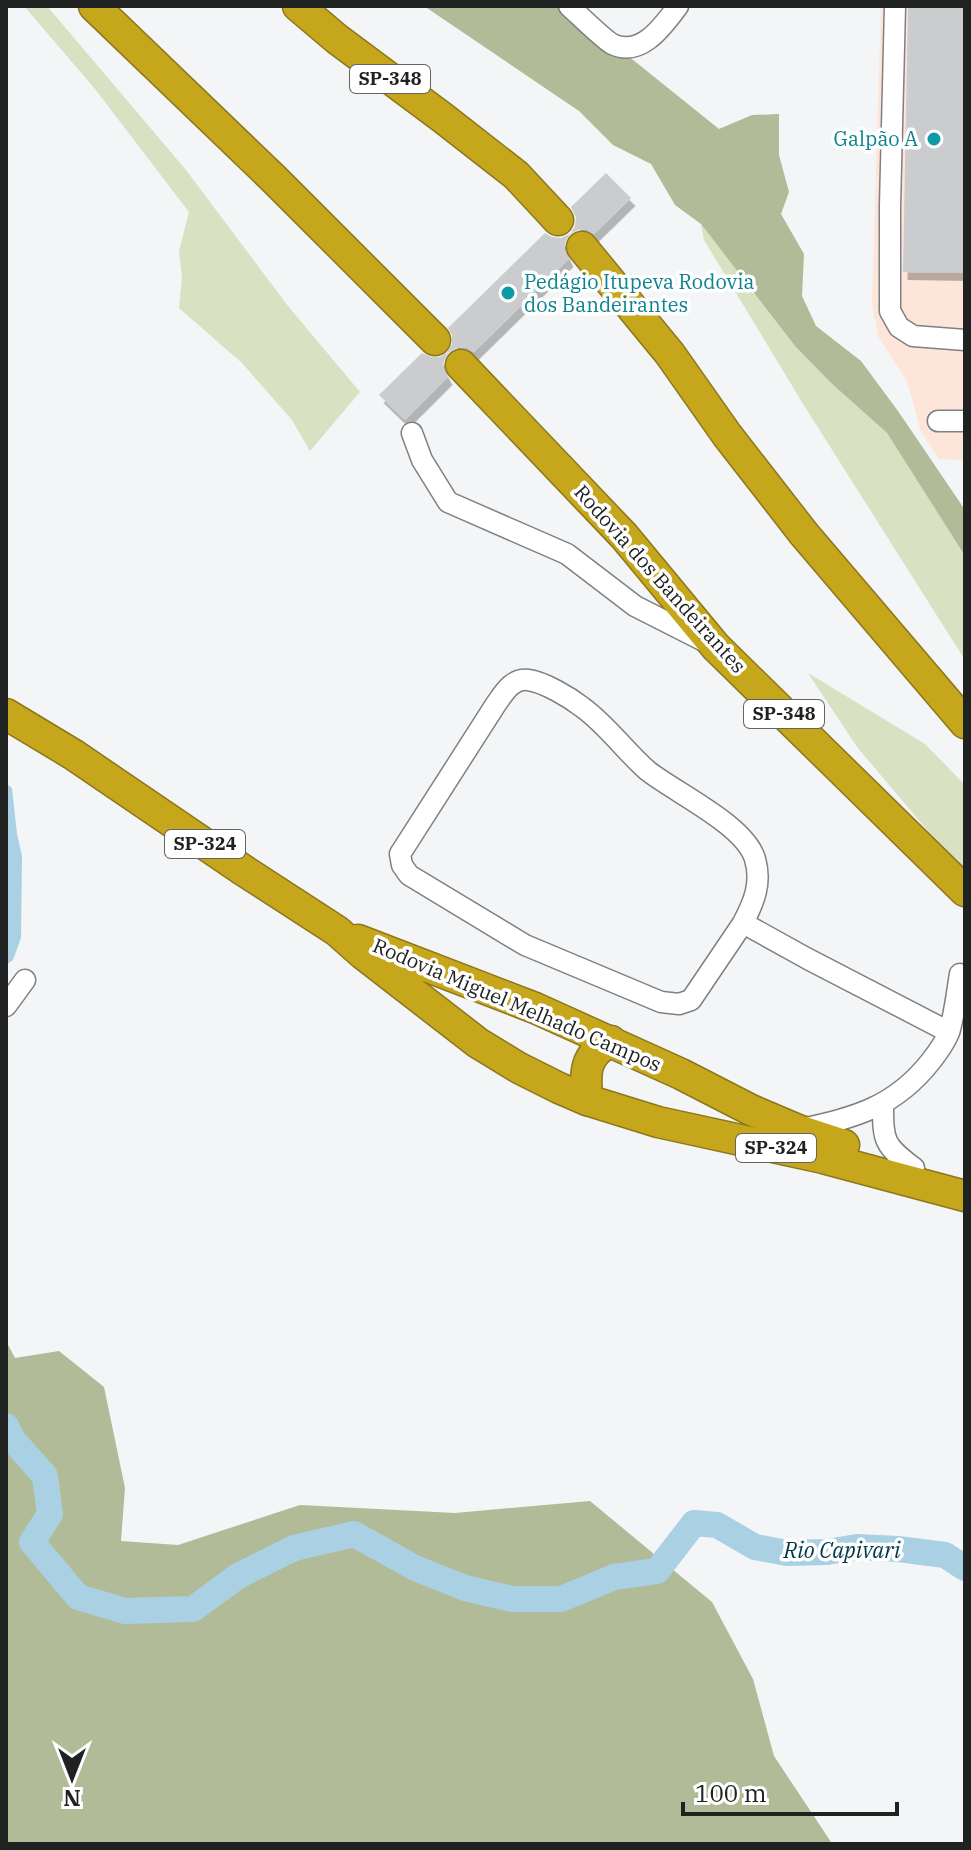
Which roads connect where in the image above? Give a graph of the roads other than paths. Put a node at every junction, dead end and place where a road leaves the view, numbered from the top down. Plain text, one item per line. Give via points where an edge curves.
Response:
1 (94, 6) edge
2 (298, 6) edge
3 (569, 6) edge
4 (678, 6) edge
5 (895, 6) edge
6 (558, 220) dead end
7 (582, 247) dead end
8 (435, 340) dead end
9 (965, 340) edge
10 (461, 365) dead end
11 (938, 421) dead end
12 (965, 421) edge
13 (412, 433) dead end
14 (716, 647) junction
15 (6, 701) edge
16 (6, 714) edge
17 (965, 723) edge
18 (74, 755) junction
19 (965, 891) edge
20 (743, 923) junction
21 (337, 931) junction
22 (960, 974) dead end
23 (25, 980) dead end
24 (6, 1006) edge
25 (949, 1032) junction
26 (611, 1041) junction
27 (587, 1100) junction
28 (883, 1105) junction
29 (798, 1130) junction
30 (914, 1168) junction
31 (965, 1181) edge
32 (965, 1196) edge

1 - 8 highway
2 - 6 highway, SP-348 via 516,175
3 - 4 street via 612,44 628,47 649,39
5 - 9 street via 890,311 899,327 913,336
7 - 17 highway via 670,354 804,534
10 - 14 highway, Rodovia dos Bandeirantes / SP-348 via 624,536
11 - 12 street
13 - 14 street via 448,502 567,554 635,606
14 - 19 highway, Rodovia dos Bandeirantes / SP-348
15 - 18 highway, Rodovia Miguel Melhado Campos / SP-324
16 - 18 highway, Rodovia Miguel Melhado Campos / SP-324
18 - 21 highway, Rodovia Miguel Melhado Campos / SP-324
20 - 20 street via 691,1000 661,1002 525,945 409,875 400,854 496,704 510,685 526,680 584,708 647,770 740,835 755,857 758,878
20 - 25 street
21 - 26 highway, Rodovia Miguel Melhado Campos / SP-324
21 - 27 highway, Rodovia Miguel Melhado Campos / SP-324 via 478,1043
22 - 25 street
23 - 24 street
25 - 28 street via 920,1075
26 - 27 highway via 591,1058
26 - 29 highway, Rodovia Miguel Melhado Campos / SP-324
27 - 32 highway, Rodovia Miguel Melhado Campos / SP-324
28 - 29 street
28 - 30 street via 887,1144
29 - 30 highway, Rodovia Miguel Melhado Campos / SP-324
30 - 31 highway, Rodovia Miguel Melhado Campos / SP-324

